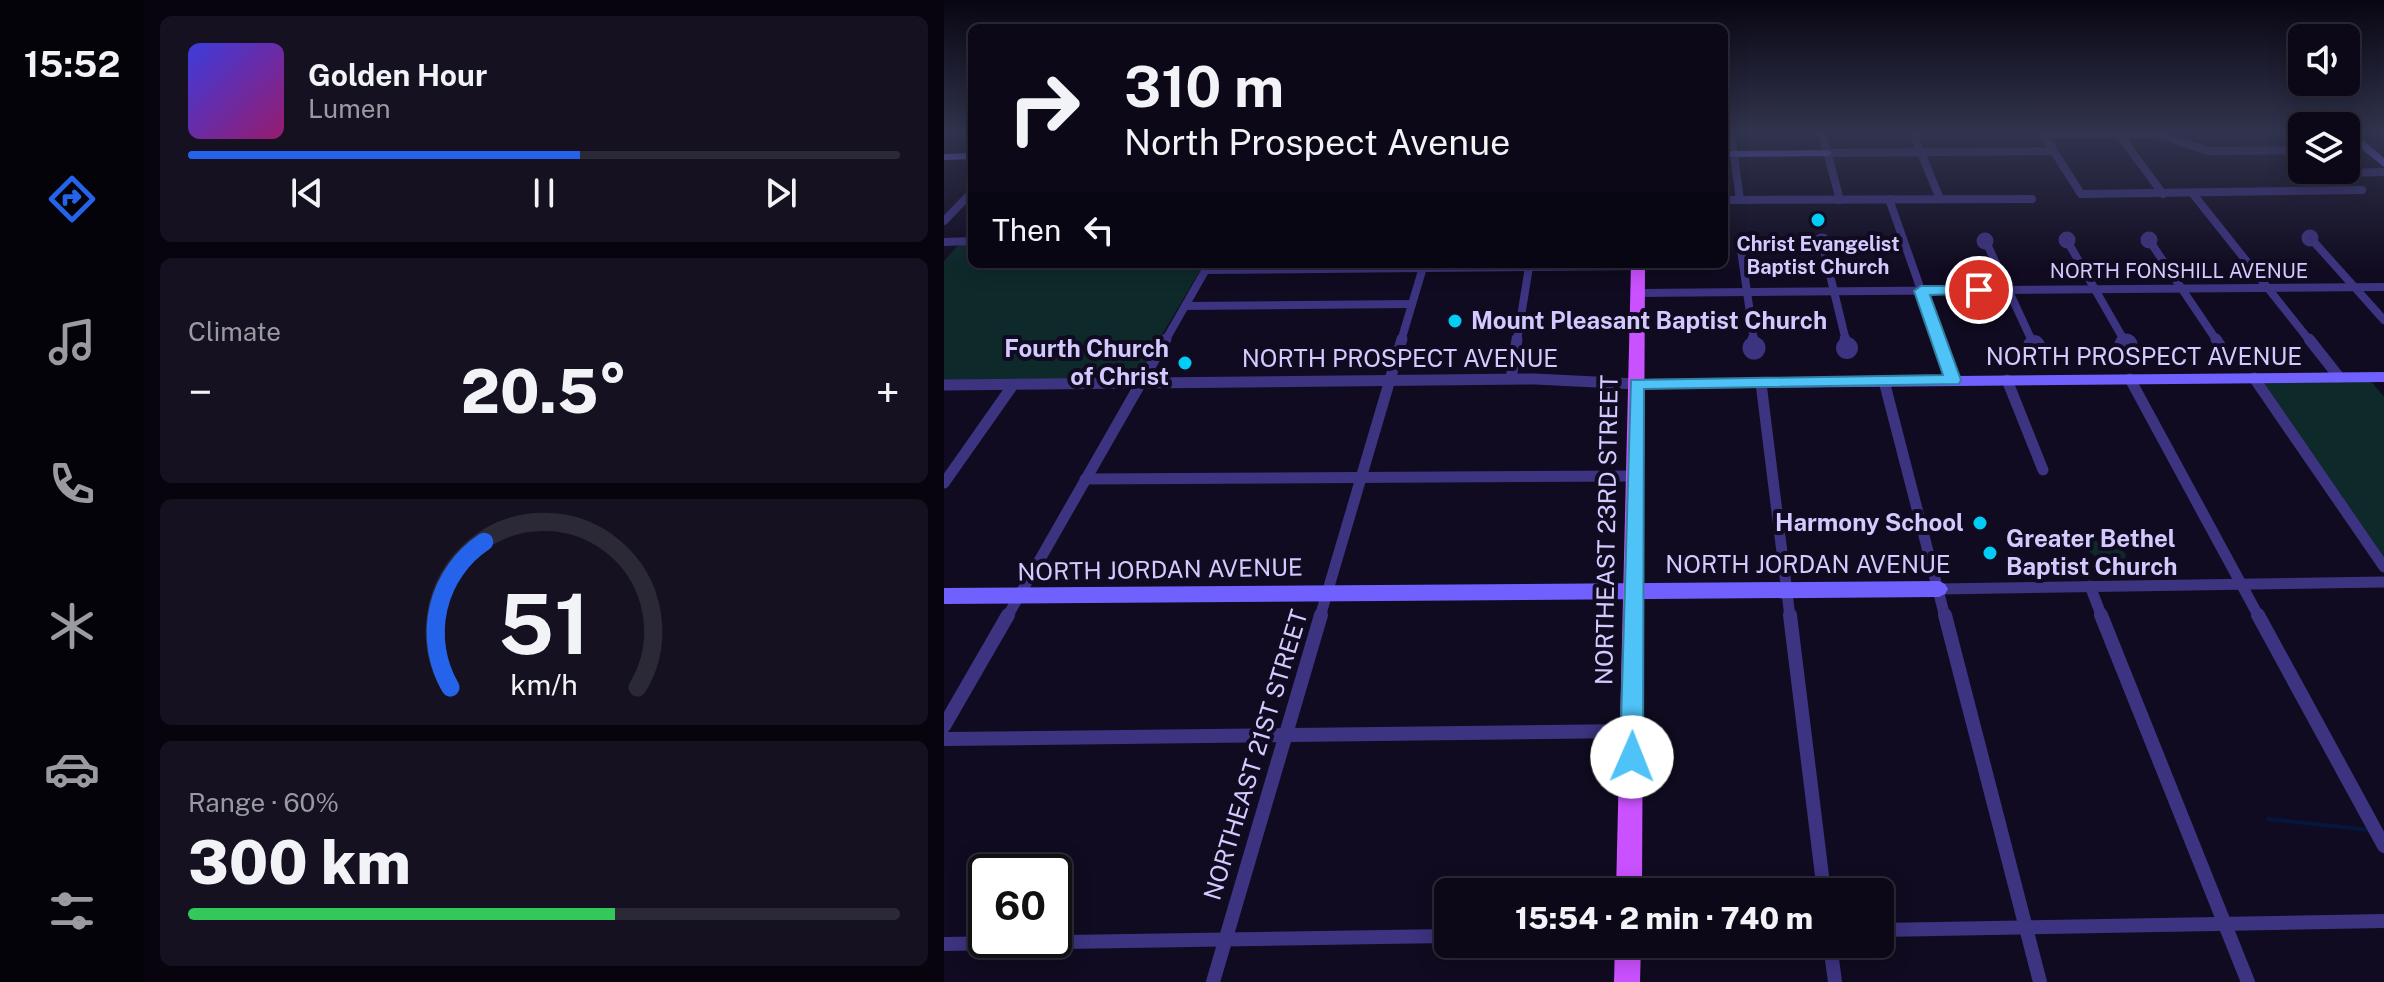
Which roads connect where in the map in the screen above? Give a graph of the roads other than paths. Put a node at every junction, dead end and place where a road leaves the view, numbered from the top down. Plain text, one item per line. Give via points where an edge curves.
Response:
1 (1735, 179) edge
2 (1834, 179) edge
3 (1932, 179) edge
4 (2071, 179) edge
5 (2152, 179) edge
6 (2357, 184) edge
7 (2163, 194) junction
8 (2193, 194) junction
9 (968, 196) edge
10 (1889, 199) junction
11 (1940, 199) junction
12 (2032, 199) dead end
13 (1728, 200) edge
14 (1740, 200) junction
15 (1840, 200) junction
16 (944, 221) edge
17 (968, 241) edge
18 (944, 242) edge
19 (2314, 242) dead end
20 (1740, 243) dead end
21 (2151, 243) dead end
22 (1987, 244) dead end
23 (2069, 244) dead end
24 (1823, 246) dead end
25 (1206, 268) edge
26 (1422, 268) edge
27 (1529, 268) edge
28 (1638, 268) edge
29 (2354, 287) junction
30 (2384, 287) edge
31 (2268, 288) junction
32 (2095, 289) junction
33 (2182, 289) junction
34 (2008, 290) junction
35 (1834, 291) junction
36 (1921, 291) junction
37 (1747, 292) junction
38 (1638, 293) junction
39 (1412, 304) junction
40 (1185, 306) junction
41 (2384, 320) edge
42 (2124, 340) dead end
43 (2032, 341) dead end
44 (1846, 343) dead end
45 (1754, 344) dead end
46 (2220, 345) dead end
47 (2339, 377) junction
48 (2384, 377) edge
49 (2254, 378) junction
50 (1511, 379) junction
51 (2130, 379) junction
52 (1389, 380) junction
53 (1953, 380) junction
54 (2007, 380) junction
55 (1884, 381) junction
56 (1141, 382) junction
57 (1761, 383) junction
58 (1636, 384) junction
59 (944, 385) edge
60 (1013, 385) junction
61 (2043, 470) dead end
62 (1636, 476) junction
63 (1361, 477) junction
64 (1085, 479) junction
65 (944, 483) edge
66 (2384, 567) edge
67 (2384, 582) edge
68 (2241, 583) junction
69 (2090, 586) junction
70 (1786, 589) junction
71 (1939, 589) junction
72 (1634, 590) junction
73 (1328, 592) junction
74 (944, 596) edge
75 (1018, 596) junction
76 (944, 726) edge
77 (1632, 731) junction
78 (1286, 735) junction
79 (944, 739) edge
80 (2384, 846) edge
81 (1629, 878) edge
82 (1822, 878) edge
83 (2384, 921) edge
84 (2225, 925) junction
85 (2025, 927) junction
86 (1894, 930) edge
87 (1434, 936) edge
88 (1224, 940) junction
89 (944, 944) edge
90 (1628, 958) edge
91 (1832, 958) edge
92 (1213, 982) edge
93 (1627, 982) edge
94 (1835, 982) edge
95 (2040, 982) edge
96 (2248, 982) edge

1 - 14 street
2 - 15 street
3 - 11 street
4 - 7 street via 2081,194
5 - 7 street
6 - 8 street via 2362,190
7 - 8 street
8 - 31 street
9 - 16 street
10 - 11 street
10 - 15 street
10 - 36 street
11 - 12 street
13 - 14 street
14 - 15 street
17 - 18 street
19 - 29 street
20 - 37 street
21 - 33 street
22 - 34 street
23 - 32 street
24 - 35 street
25 - 40 street
26 - 39 street, NORTHEAST 21ST STREET
27 - 50 street
28 - 38 main road, NORTHEAST 23RD STREET
29 - 30 street, NORTH FONSHILL AVENUE
29 - 31 street, NORTH FONSHILL AVENUE
29 - 41 street
31 - 33 street, NORTH FONSHILL AVENUE
31 - 47 street
32 - 33 street, NORTH FONSHILL AVENUE
32 - 34 street, NORTH FONSHILL AVENUE
32 - 42 street
33 - 46 street
34 - 36 street, NORTH FONSHILL AVENUE
34 - 43 street
35 - 36 street, NORTH FONSHILL AVENUE
35 - 37 street, NORTH FONSHILL AVENUE
35 - 44 street
36 - 53 street
37 - 38 street, NORTH FONSHILL AVENUE
37 - 45 street
38 - 58 main road, NORTHEAST 23RD STREET
39 - 40 street
39 - 52 street, NORTHEAST 21ST STREET
40 - 56 street
47 - 48 street, NORTH PROSPECT AVENUE
47 - 49 street, NORTH PROSPECT AVENUE
49 - 51 street, NORTH PROSPECT AVENUE
49 - 66 street
50 - 52 street, NORTH PROSPECT AVENUE
50 - 58 street, NORTH PROSPECT AVENUE
51 - 54 street, NORTH PROSPECT AVENUE
51 - 68 street
52 - 56 street, NORTH PROSPECT AVENUE
52 - 63 street, NORTHEAST 21ST STREET
53 - 54 street, NORTH PROSPECT AVENUE
53 - 55 street, NORTH PROSPECT AVENUE
54 - 61 street
55 - 57 street, NORTH PROSPECT AVENUE
55 - 71 street
56 - 60 street, NORTH PROSPECT AVENUE
56 - 64 street
57 - 58 street, NORTH PROSPECT AVENUE
57 - 70 street
58 - 62 main road, NORTHEAST 23RD STREET
59 - 60 street, NORTH PROSPECT AVENUE
60 - 65 street
62 - 63 street
62 - 72 main road, NORTHEAST 23RD STREET
63 - 64 street
63 - 73 street, NORTHEAST 21ST STREET
64 - 75 street
67 - 68 street, NORTH JORDAN AVENUE
68 - 69 street, NORTH JORDAN AVENUE
68 - 80 street
69 - 71 street, NORTH JORDAN AVENUE
69 - 84 street
70 - 71 street, NORTH JORDAN AVENUE
70 - 72 street, NORTH JORDAN AVENUE
70 - 82 street
71 - 85 street
72 - 73 street, NORTH JORDAN AVENUE
72 - 77 main road, NORTHEAST 23RD STREET
73 - 75 street, NORTH JORDAN AVENUE
73 - 78 street, NORTHEAST 21ST STREET
74 - 75 street, NORTH JORDAN AVENUE
75 - 76 street
77 - 78 street
77 - 81 main road, NORTHEAST 23RD STREET
78 - 79 street
78 - 88 street, NORTHEAST 21ST STREET
83 - 84 street
84 - 85 street
84 - 96 street
85 - 86 street
85 - 95 street
87 - 88 street
88 - 89 street
88 - 92 street, NORTHEAST 21ST STREET
90 - 93 main road
91 - 94 street

